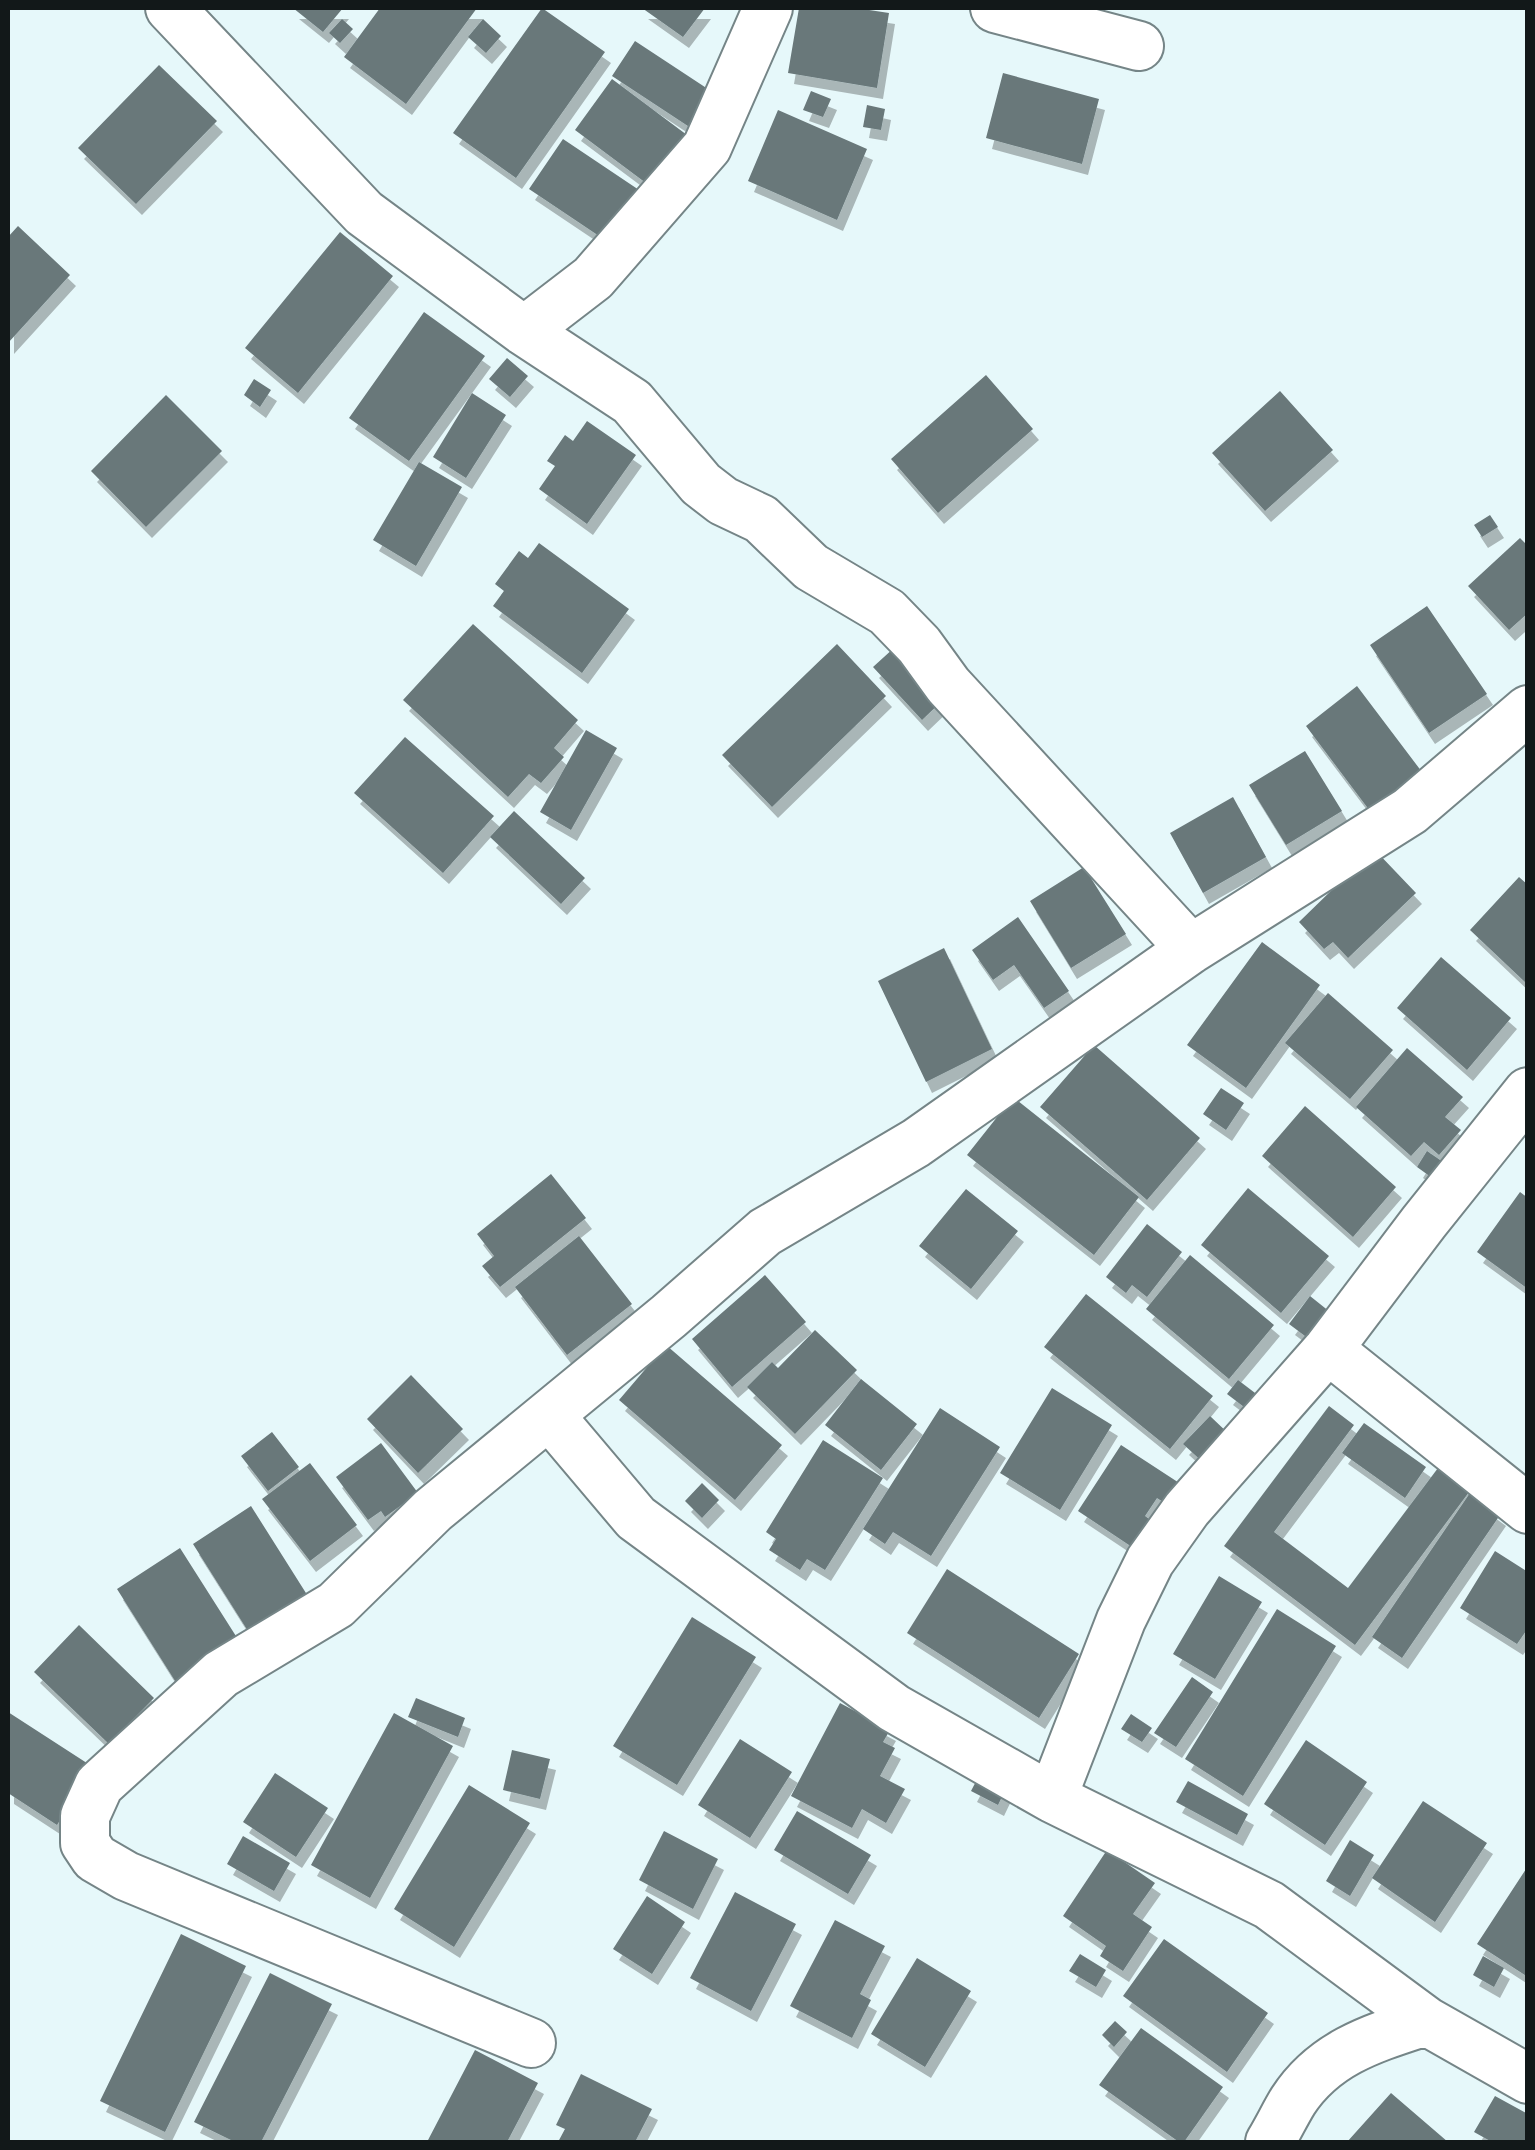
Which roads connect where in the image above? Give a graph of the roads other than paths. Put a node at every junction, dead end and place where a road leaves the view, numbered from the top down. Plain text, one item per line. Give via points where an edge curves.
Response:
1 (170, 8) edge
2 (768, 8) edge
3 (996, 8) edge
4 (1140, 46) dead end
5 (524, 331) junction
6 (1528, 710) edge
7 (1191, 948) junction
8 (1528, 1092) edge
9 (1328, 1350) junction
10 (549, 1415) junction
11 (1528, 1509) edge
12 (1052, 1798) junction
13 (1426, 2021) junction
14 (531, 2043) dead end
15 (1528, 2078) edge
16 (1270, 2142) edge

1 - 5 street via 364,213
2 - 5 street via 707,147 593,278
3 - 4 street
5 - 7 street via 632,402 723,502 761,518 811,568 887,612
6 - 7 street via 1410,810
7 - 10 street via 916,1142 765,1232
8 - 9 street
9 - 11 street
9 - 12 street via 1188,1508 1150,1561
10 - 12 street via 636,1518 894,1708
10 - 14 street via 433,1510 336,1605 221,1674 99,1785 85,1816 85,1843 95,1858 126,1876
12 - 13 street via 1269,1906
13 - 15 street
13 - 16 street via 1364,2041 1322,2067 1294,2098

